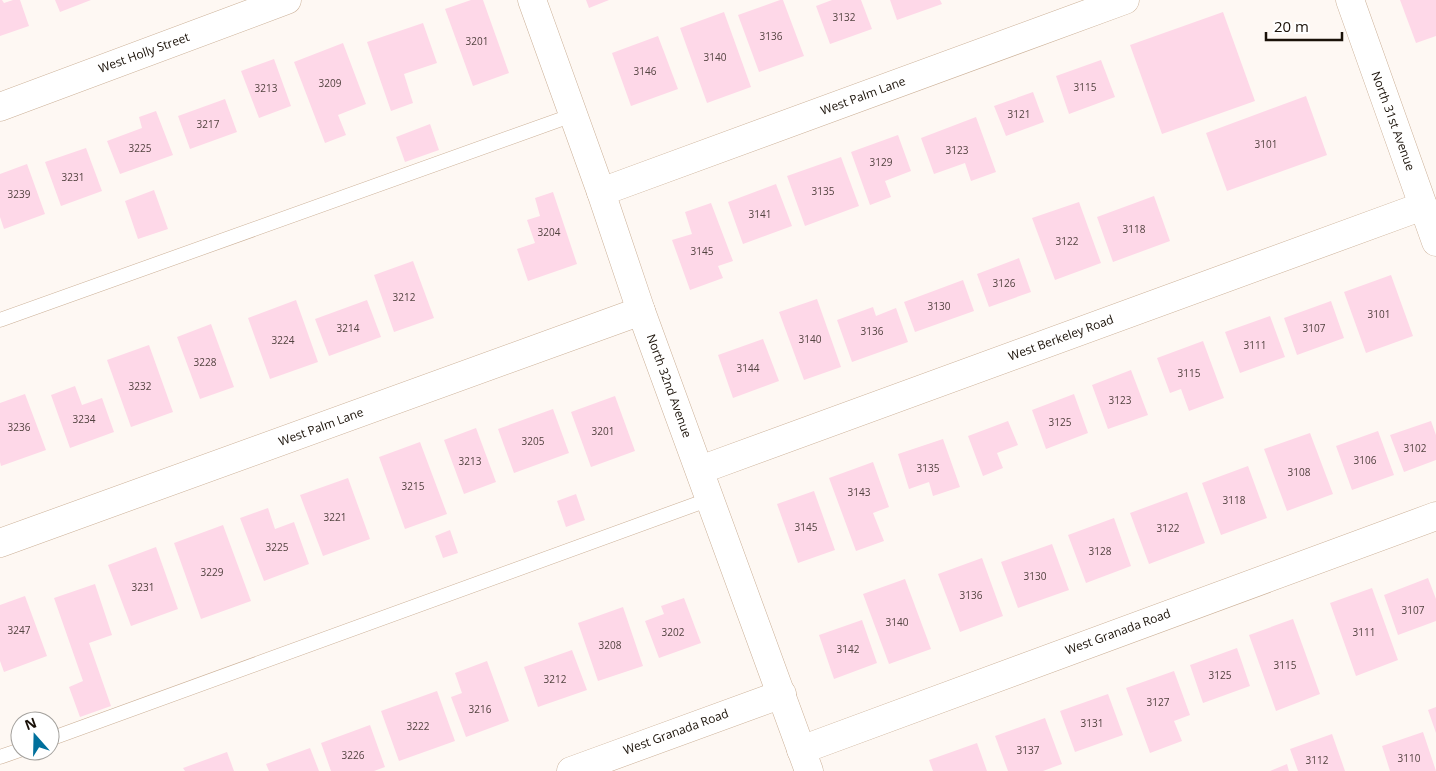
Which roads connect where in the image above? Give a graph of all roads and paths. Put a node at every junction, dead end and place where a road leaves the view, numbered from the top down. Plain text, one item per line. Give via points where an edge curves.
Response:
1 (287, 0) edge
2 (532, 0) edge
3 (1125, 0) edge
4 (1350, 0) edge
5 (0, 107) edge
6 (573, 115) junction
7 (601, 192) junction
8 (1423, 206) junction
9 (1436, 242) edge
10 (642, 311) junction
11 (0, 320) edge
12 (700, 470) junction
13 (710, 498) junction
14 (1436, 516) edge
15 (0, 543) edge
16 (782, 694) junction
17 (60, 735) edge
18 (805, 760) edge
19 (571, 771) edge

1 - 5 street, West Holly Street
2 - 6 street, North 32nd Avenue
3 - 7 street, West Palm Lane
4 - 8 street, North 31st Avenue
6 - 7 street, North 32nd Avenue
6 - 11 lane
7 - 10 street, North 32nd Avenue
8 - 9 street, North 31st Avenue
8 - 12 street, West Berkeley Road
10 - 12 street, North 32nd Avenue
10 - 15 street, West Palm Lane
12 - 13 street, North 32nd Avenue
13 - 16 street, North 32nd Avenue
13 - 17 lane
14 - 18 street, West Granada Road
16 - 18 street, North 32nd Avenue
16 - 19 street, West Granada Road

